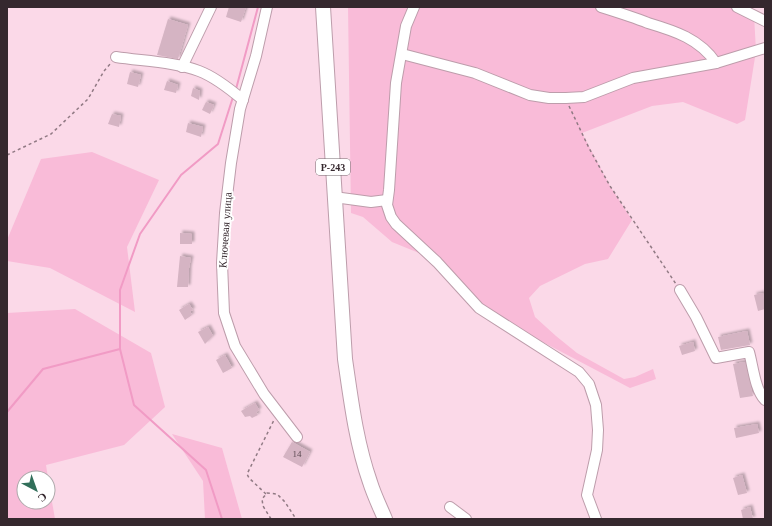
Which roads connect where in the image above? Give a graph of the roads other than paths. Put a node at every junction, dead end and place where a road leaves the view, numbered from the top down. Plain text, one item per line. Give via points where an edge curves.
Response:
1 (211, 7) edge
2 (267, 7) edge
3 (323, 7) edge
4 (414, 7) edge
5 (601, 7) edge
6 (737, 7) edge
7 (765, 21) edge
8 (765, 48) edge
9 (402, 54) junction
10 (116, 57) road end
11 (716, 63) junction
12 (182, 67) junction
13 (243, 100) junction
14 (334, 196) junction
15 (387, 200) junction
16 (680, 290) road end
17 (765, 400) edge
18 (297, 437) dead end
19 (450, 506) dead end
20 (386, 519) edge
21 (466, 519) edge
22 (596, 519) edge

1 - 12 street
2 - 13 street, Ключевая улица
3 - 14 highway, Р-243
4 - 9 street via 406,26
5 - 11 street via 680,33 702,47
6 - 7 street
8 - 11 street
9 - 11 street via 475,73 530,95 549,98 584,97 633,78
9 - 15 street via 396,83
10 - 12 street
12 - 13 street via 199,71
13 - 18 street, Ключевая улица via 225,213 222,263 224,313 235,346 264,394
14 - 15 street via 371,202
14 - 20 highway, Р-243 via 345,359 351,400 358,442 370,483
15 - 22 street via 388,211 396,224 437,262 479,308 579,372 589,384 596,405 598,430 597,450 587,495
16 - 17 street via 716,358 749,352 759,390
19 - 21 street

